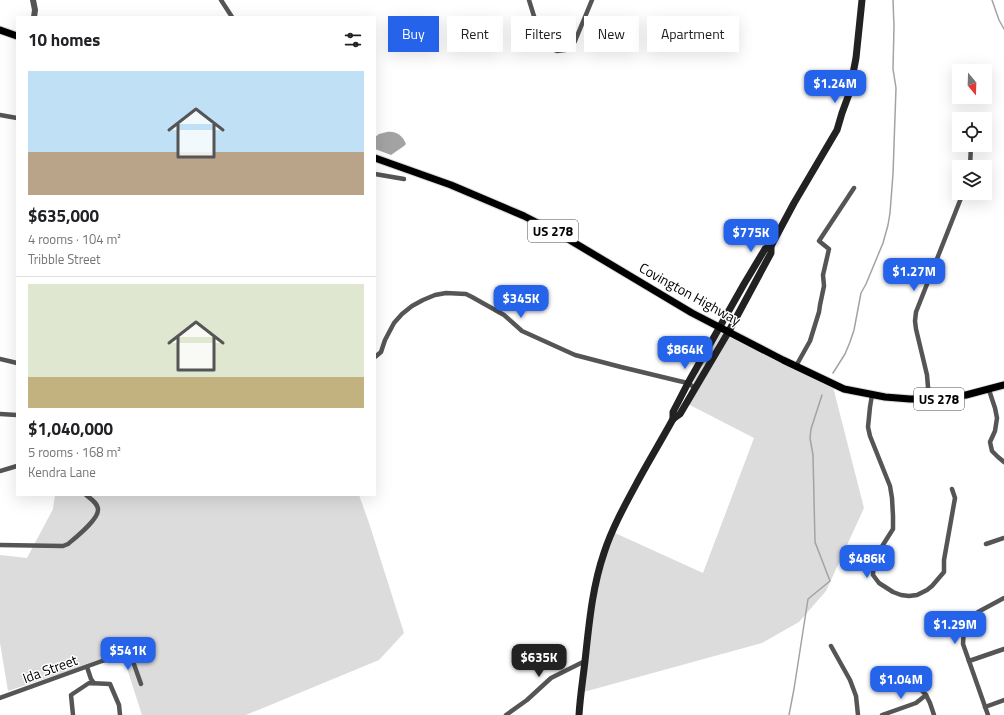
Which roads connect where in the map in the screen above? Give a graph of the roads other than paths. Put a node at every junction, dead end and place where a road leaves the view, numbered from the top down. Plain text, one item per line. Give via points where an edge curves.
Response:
1 (33, 0) edge
2 (221, 0) edge
3 (529, 0) edge
4 (592, 0) edge
5 (862, 0) edge
6 (34, 16) edge
7 (231, 16) edge
8 (0, 30) edge
9 (16, 36) edge
10 (0, 115) edge
11 (16, 118) edge
12 (376, 158) edge
13 (376, 174) edge
14 (404, 179) dead end
15 (854, 188) dead end
16 (960, 200) edge
17 (771, 246) junction
18 (720, 327) junction
19 (729, 332) junction
20 (376, 356) edge
21 (0, 359) edge
22 (16, 363) edge
23 (796, 366) junction
24 (688, 384) junction
25 (1004, 385) edge
26 (695, 388) junction
27 (989, 390) junction
28 (872, 396) junction
29 (929, 399) junction
30 (0, 414) edge
31 (16, 415) edge
32 (673, 419) junction
33 (1004, 462) edge
34 (16, 466) edge
35 (0, 471) edge
36 (952, 490) dead end
37 (87, 496) edge
38 (1004, 538) edge
39 (986, 544) dead end
40 (0, 545) edge
41 (1004, 598) edge
42 (831, 646) dead end
43 (1004, 649) edge
44 (585, 661) junction
45 (969, 661) junction
46 (87, 667) junction
47 (906, 673) dead end
48 (94, 683) junction
49 (141, 684) dead end
50 (926, 695) junction
51 (0, 698) edge
52 (1004, 700) edge
53 (985, 707) junction
54 (73, 715) edge
55 (120, 715) edge
56 (506, 715) edge
57 (579, 715) edge
58 (858, 715) edge
59 (882, 715) edge
60 (934, 715) edge
61 (988, 715) edge

1 - 6 street
2 - 7 street
3 - 4 street via 542,42 557,51 565,50 576,41
5 - 17 main road via 856,58 837,130
8 - 9 main road
10 - 11 street
12 - 18 main road, Covington Highway / US 278 via 451,185 524,216
13 - 14 street
15 - 23 street via 819,242 829,249 823,275 824,286 810,341
16 - 29 street via 916,312 916,328 927,375
17 - 18 main road via 765,249
17 - 19 main road via 771,253
18 - 19 main road, Covington Highway / US 278
18 - 24 main road
19 - 23 main road, Covington Highway / US 278
19 - 26 main road
20 - 24 street via 381,352 394,323 412,306 434,295 466,294 504,315 522,331 575,355
21 - 22 street
23 - 28 main road, Covington Highway / US 278 via 844,389
24 - 26 street
24 - 32 main road via 673,412
25 - 27 main road, Covington Highway / US 278
26 - 32 main road via 680,414
27 - 29 main road, Covington Highway / US 278
27 - 33 street via 997,418 990,442 992,450
28 - 29 main road, Covington Highway / US 278
28 - 36 street via 868,427 890,486 893,516 893,528 874,559 873,574 879,583 901,595 917,595 932,586 944,572 955,498
30 - 31 street
32 - 44 main road via 628,500 604,553 595,590
34 - 35 street
37 - 40 street via 96,504 98,510 95,518 68,544
38 - 39 street
41 - 45 street via 978,612 964,628 963,644
42 - 58 street via 850,680 856,696
43 - 45 street
44 - 56 street via 550,678 527,700
44 - 57 main road
45 - 53 street
46 - 48 street
46 - 49 street, Ida Street via 130,653
46 - 51 street, Ida Street
47 - 50 street
48 - 54 street via 89,683 71,695
48 - 55 street via 110,684 119,705
50 - 59 street via 916,703
50 - 60 street
52 - 53 street
53 - 61 street

